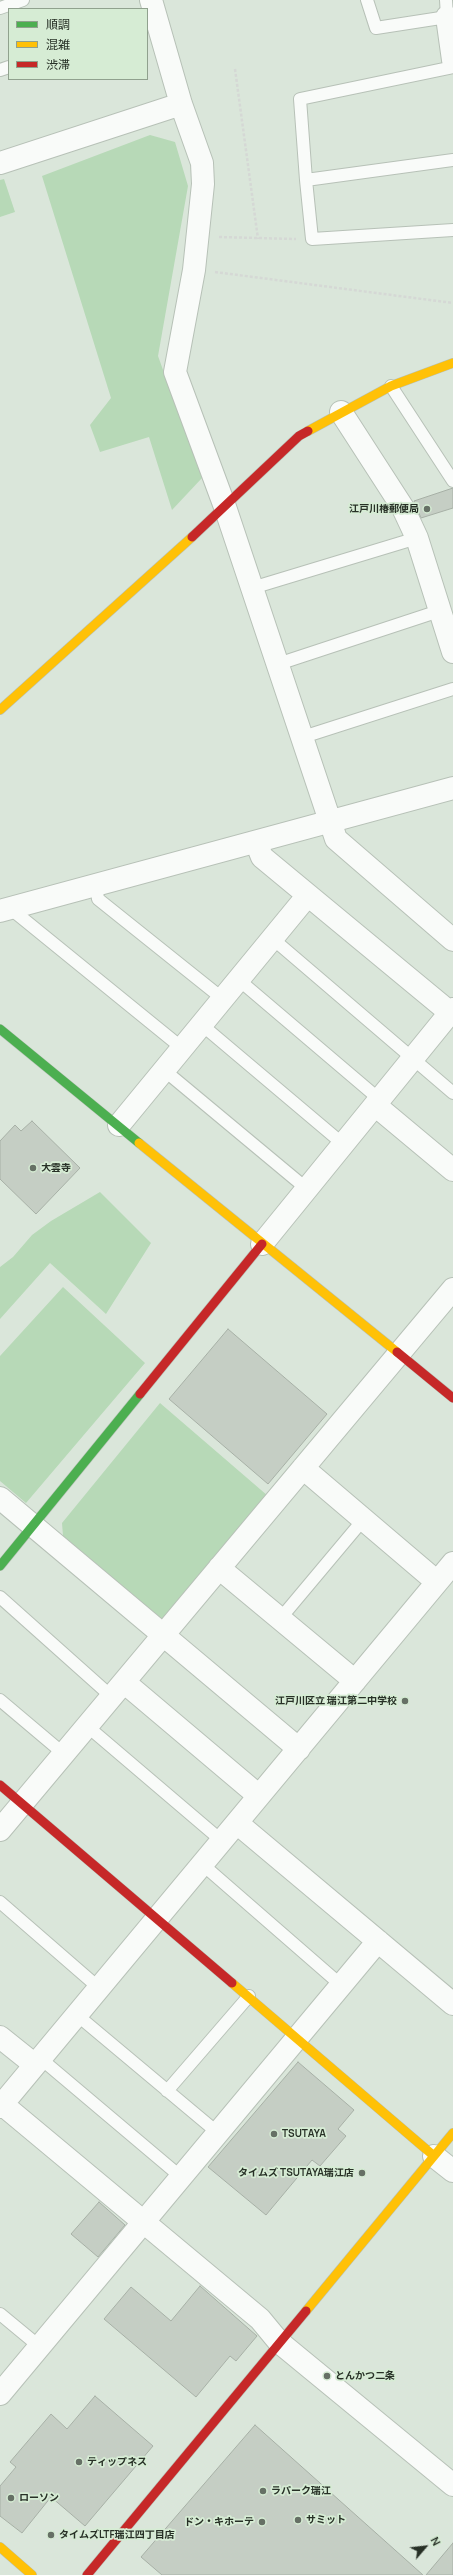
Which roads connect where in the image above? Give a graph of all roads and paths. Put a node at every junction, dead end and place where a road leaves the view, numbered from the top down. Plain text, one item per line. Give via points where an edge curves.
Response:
1 (23, 0) edge
2 (367, 0) edge
3 (0, 8) edge
4 (446, 9) edge
5 (152, 12) edge
6 (453, 60) edge
7 (453, 67) edge
8 (235, 69) dead end
9 (181, 104) junction
10 (453, 160) edge
11 (0, 163) edge
12 (306, 180) junction
13 (453, 230) edge
14 (198, 235) junction
15 (312, 239) junction
16 (258, 240) junction
17 (194, 270) junction
18 (453, 303) edge
19 (453, 363) edge
20 (391, 386) junction
21 (341, 412) junction
22 (453, 480) edge
23 (225, 507) junction
24 (417, 538) junction
25 (252, 588) junction
26 (439, 611) junction
27 (453, 652) edge
28 (278, 664) junction
29 (453, 689) edge
30 (0, 710) edge
31 (302, 737) junction
32 (453, 788) edge
33 (330, 820) junction
34 (256, 842) junction
35 (96, 885) junction
36 (308, 895) junction
37 (6, 910) edge
38 (273, 939) junction
39 (453, 940) edge
40 (239, 980) junction
41 (223, 999) junction
42 (452, 1012) edge
43 (202, 1024) junction
44 (0, 1029) edge
45 (182, 1048) junction
46 (413, 1058) junction
47 (164, 1070) junction
48 (453, 1093) edge
49 (377, 1102) junction
50 (119, 1125) junction
51 (343, 1144) junction
52 (453, 1170) edge
53 (307, 1189) junction
54 (262, 1244) junction
55 (453, 1289) edge
56 (398, 1354) junction
57 (453, 1398) edge
58 (302, 1468) junction
59 (0, 1498) edge
60 (363, 1520) junction
61 (33, 1527) junction
62 (453, 1563) edge
63 (0, 1566) edge
64 (219, 1568) junction
65 (437, 1582) junction
66 (0, 1597) edge
67 (280, 1619) junction
68 (163, 1635) junction
69 (355, 1681) junction
70 (118, 1689) junction
71 (0, 1700) edge
72 (87, 1726) junction
73 (299, 1748) junction
74 (64, 1754) junction
75 (0, 1785) edge
76 (259, 1796) junction
77 (22, 1804) junction
78 (237, 1823) junction
79 (0, 1830) edge
80 (222, 1841) junction
81 (202, 1864) junction
82 (0, 1902) edge
83 (157, 1918) junction
84 (378, 1941) junction
85 (341, 1985) junction
86 (99, 1988) junction
87 (249, 1996) junction
88 (453, 2004) edge
89 (77, 2015) junction
90 (0, 2037) edge
91 (298, 2037) junction
92 (37, 2062) junction
93 (167, 2091) junction
94 (1, 2106) edge
95 (218, 2133) junction
96 (453, 2133) edge
97 (434, 2156) junction
98 (453, 2171) edge
99 (181, 2177) junction
100 (144, 2222) junction
101 (0, 2314) edge
102 (279, 2342) junction
103 (40, 2347) junction
104 (0, 2394) edge
105 (453, 2485) edge
106 (0, 2547) edge
107 (32, 2575) edge
108 (87, 2575) edge

1 - 3 lane
2 - 4 lane via 376,28
4 - 6 street
5 - 9 street
7 - 12 lane via 300,99
8 - 16 path
9 - 11 street
9 - 14 street via 202,163 203,184
10 - 12 lane
12 - 15 lane
13 - 15 lane
14 - 16 path
14 - 17 street
15 - 16 path
17 - 18 path
17 - 23 street via 175,372
19 - 20 street
20 - 21 street
20 - 22 lane
21 - 23 street via 299,436
21 - 24 street via 403,508
23 - 25 street
23 - 30 street
24 - 25 lane
24 - 26 street
25 - 28 street
26 - 27 street
26 - 28 lane
28 - 31 street
29 - 31 lane
31 - 33 street
32 - 33 street
33 - 34 street
33 - 39 street via 336,839
34 - 35 street
34 - 36 street via 262,857
35 - 37 street
35 - 41 lane via 98,899
36 - 38 street
36 - 42 street
37 - 45 lane
38 - 40 street
38 - 46 lane
40 - 41 street
40 - 49 lane
41 - 43 street
42 - 46 street
43 - 45 street
43 - 51 lane
44 - 50 street
45 - 47 street
46 - 48 lane
46 - 49 street
47 - 50 street
47 - 53 lane
49 - 51 street
49 - 52 street
50 - 54 street
51 - 53 street
53 - 54 street
54 - 56 street
54 - 61 street
55 - 56 street
56 - 57 street
56 - 58 street
58 - 60 street
58 - 64 street
59 - 61 street
60 - 65 street
60 - 67 lane
61 - 63 street
61 - 68 street
62 - 65 street
64 - 67 street
64 - 68 street
65 - 69 street
66 - 70 lane
67 - 69 street
68 - 70 street
68 - 73 street
69 - 73 street
70 - 72 street
70 - 76 street
71 - 74 lane
72 - 74 street
72 - 80 lane
73 - 76 street
74 - 77 street
75 - 77 street
76 - 78 street
77 - 79 street
77 - 83 street
78 - 80 street
78 - 84 street
80 - 81 street
81 - 83 street
81 - 85 lane
82 - 86 lane
83 - 86 street
83 - 87 street
84 - 85 street
84 - 88 street
85 - 91 street
86 - 89 street
87 - 91 street
87 - 93 lane
89 - 92 street
89 - 93 lane
90 - 92 street
91 - 95 street
91 - 97 street
92 - 94 street
92 - 99 lane
93 - 95 lane
94 - 100 street
95 - 99 street
96 - 97 street
97 - 98 street
97 - 102 street
99 - 100 street
100 - 102 street via 260,2319
100 - 103 street
101 - 103 lane
102 - 105 street
102 - 108 street
103 - 104 street
106 - 107 street

